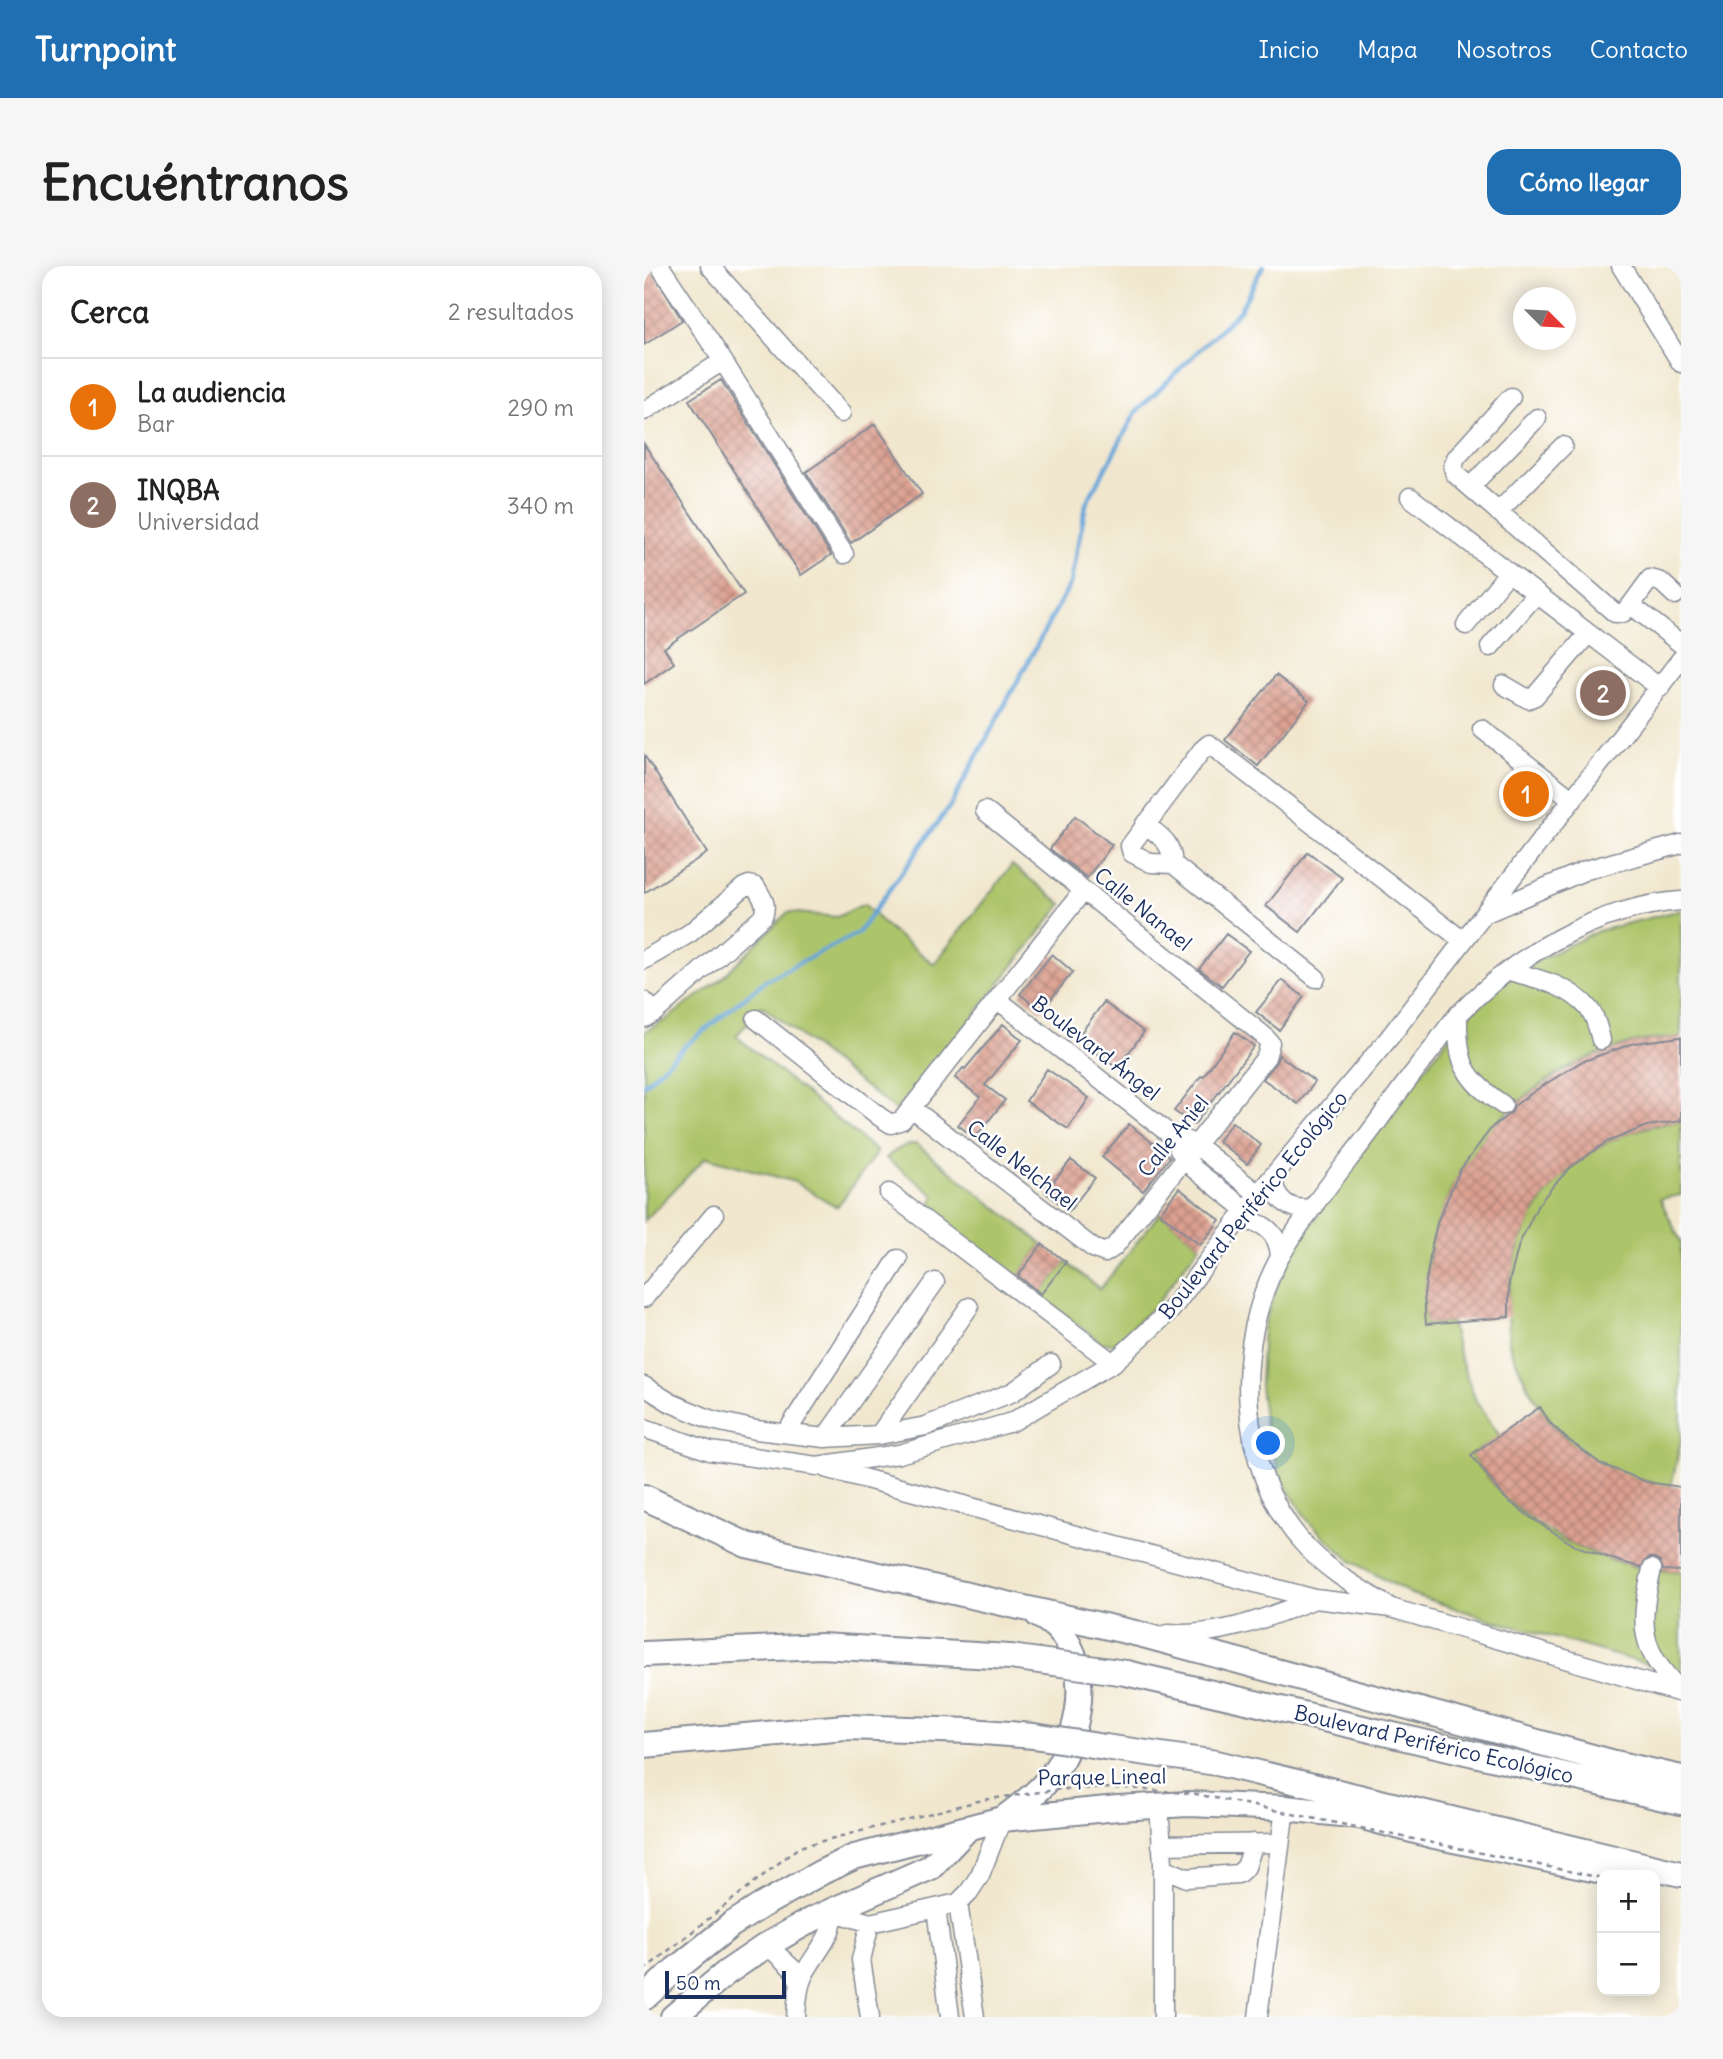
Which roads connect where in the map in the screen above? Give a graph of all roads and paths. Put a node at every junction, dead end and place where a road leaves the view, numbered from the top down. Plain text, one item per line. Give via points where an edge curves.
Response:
1 (660, 266) edge
2 (710, 266) edge
3 (1621, 266) edge
4 (1675, 339) edge
5 (723, 361) junction
6 (1681, 363) edge
7 (1511, 397) dead end
8 (645, 407) edge
9 (841, 413) dead end
10 (1537, 418) dead end
11 (1563, 446) dead end
12 (1471, 487) junction
13 (1410, 497) dead end
14 (1498, 512) junction
15 (844, 554) dead end
16 (1508, 573) junction
17 (1536, 594) junction
18 (1675, 596) dead end
19 (1631, 605) junction
20 (1466, 625) dead end
21 (1588, 634) junction
22 (1681, 644) edge
23 (1490, 647) dead end
24 (1681, 659) edge
25 (1504, 685) dead end
26 (1660, 688) junction
27 (1482, 729) dead end
28 (1573, 800) junction
29 (985, 811) dead end
30 (1146, 824) junction
31 (1681, 844) edge
32 (1173, 864) junction
33 (1083, 891) junction
34 (1681, 901) edge
35 (1484, 914) junction
36 (1462, 940) junction
37 (644, 960) edge
38 (1509, 971) junction
39 (1316, 978) dead end
40 (998, 1000) junction
41 (648, 1010) edge
42 (1458, 1014) junction
43 (756, 1019) dead end
44 (1601, 1040) dead end
45 (1270, 1043) joint
46 (1503, 1105) dead end
47 (913, 1109) junction
48 (1190, 1152) junction
49 (1273, 1177) junction
50 (889, 1193) dead end
51 (1258, 1194) junction
52 (1314, 1207) junction
53 (714, 1215) dead end
54 (1241, 1217) junction
55 (1105, 1254) joint
56 (1280, 1257) junction
57 (898, 1259) dead end
58 (934, 1282) dead end
59 (644, 1298) edge
60 (969, 1307) dead end
61 (1113, 1363) junction
62 (1051, 1364) dead end
63 (644, 1386) edge
64 (644, 1428) edge
65 (786, 1433) junction
66 (879, 1435) junction
67 (825, 1438) junction
68 (817, 1466) junction
69 (644, 1497) edge
70 (1652, 1569) dead end
71 (1315, 1599) junction
72 (1391, 1608) junction
73 (1025, 1609) junction
74 (1139, 1634) junction
75 (644, 1654) edge
76 (1681, 1692) edge
77 (644, 1745) edge
78 (1681, 1778) edge
79 (1681, 1802) edge
80 (1159, 1805) junction
81 (1285, 1808) junction
82 (1002, 1819) junction
83 (969, 1827) junction
84 (1254, 1843) junction
85 (1280, 1843) junction
86 (1161, 1845) junction
87 (1163, 1868) junction
88 (1597, 1870) edge
89 (1681, 1874) edge
90 (1597, 1877) edge
91 (1660, 1884) edge
92 (1681, 1889) edge
93 (958, 1903) junction
94 (936, 1908) junction
95 (831, 1911) junction
96 (870, 1923) junction
97 (767, 1945) junction
98 (644, 1970) edge
99 (800, 1983) junction
100 (644, 1998) edge
101 (673, 2017) edge
102 (796, 2017) edge
103 (870, 2017) edge
104 (950, 2017) edge
105 (975, 2017) edge
106 (1163, 2017) edge
107 (1258, 2017) edge

1 - 5 street
2 - 9 street
3 - 4 street
4 - 6 street
5 - 8 street
5 - 15 street
7 - 12 street via 1456,458 1455,474
10 - 12 street
11 - 14 street
12 - 14 street
13 - 16 street
14 - 19 street via 1615,613 1623,613
16 - 17 street
16 - 20 street
17 - 21 street
17 - 23 street
18 - 19 street via 1661,582 1650,579
19 - 22 street
21 - 25 street via 1535,696 1528,699
21 - 26 street
24 - 26 street
26 - 28 street
27 - 28 street
28 - 35 street
29 - 33 street, Calle Nanael
30 - 32 street via 1166,841
30 - 32 street via 1130,846 1132,853 1151,863
30 - 36 street via 1209,744
31 - 35 street, Boulevard Periférico Ecológico via 1586,870
32 - 39 street
33 - 40 street
33 - 45 street, Calle Nanael
34 - 38 street, Boulevard Periférico Ecológico via 1619,914 1578,929
35 - 36 street, Boulevard Periférico Ecológico
36 - 49 street, Boulevard Periférico Ecológico via 1389,1038
37 - 41 street via 690,933 744,887 756,887 765,902 763,916
38 - 42 street, Boulevard Periférico Ecológico
38 - 44 street via 1578,998 1590,1010
40 - 47 street
40 - 48 street, Boulevard Ángel
42 - 46 street via 1457,1043 1463,1064 1483,1092
42 - 52 street, Boulevard Periférico Ecológico
43 - 47 street via 891,1124
45 - 48 street, Calle Aniel via 1266,1057
47 - 55 street, Calle Nelchael
48 - 51 street, Boulevard Ángel
48 - 54 street, Boulevard Ángel via 1194,1170
48 - 55 street, Calle Aniel
49 - 51 street, Boulevard Periférico Ecológico
49 - 52 street via 1275,1192 1285,1203 1299,1209
50 - 61 street
51 - 54 street, Boulevard Periférico Ecológico
52 - 56 street, Boulevard Periférico Ecológico
53 - 59 street
54 - 56 street via 1266,1227 1277,1240
54 - 61 street, Boulevard Periférico Ecológico via 1171,1310
56 - 72 street, Boulevard Periférico Ecológico via 1261,1301 1250,1350 1248,1390 1261,1468 1278,1507 1301,1541 1329,1569
57 - 65 street
58 - 67 street
60 - 66 street
61 - 68 street, Boulevard Periférico Ecológico via 1012,1422 899,1454
62 - 66 street via 1013,1392 926,1426
63 - 65 street via 712,1420
64 - 68 street, Boulevard Periférico Ecológico via 710,1451
65 - 67 street
66 - 67 street
68 - 71 street
69 - 73 highway via 747,1545
70 - 76 street via 1643,1605 1649,1652
71 - 72 street
71 - 74 street via 1211,1633
72 - 76 street
73 - 74 highway
73 - 82 highway via 1053,1625 1071,1648 1078,1675 1078,1710 1068,1746 1053,1773
74 - 78 highway
75 - 79 highway, Boulevard Periférico Ecológico, bridge via 821,1646 1010,1657 1126,1673
77 - 89 highway, bridge via 845,1727 1034,1736 1217,1763
80 - 81 highway
80 - 82 highway
80 - 86 street
81 - 85 street
81 - 88 highway via 1359,1816
82 - 83 highway
82 - 93 street via 980,1875
83 - 95 highway via 931,1867
83 - 100 highway via 854,1857 801,1883 722,1932
84 - 85 street
84 - 86 street
84 - 87 street via 1246,1867 1238,1874 1187,1878
85 - 107 street
86 - 87 street
87 - 106 street
90 - 98 path, Parque Lineal, bridge via 1196,1794 1062,1789 982,1800 799,1847
91 - 92 highway
93 - 94 street
93 - 105 street
94 - 96 street
94 - 104 street
95 - 96 street
95 - 97 highway
95 - 99 street via 831,1930
96 - 103 street via 861,1960
97 - 99 street via 794,1970
97 - 101 highway
99 - 102 street

